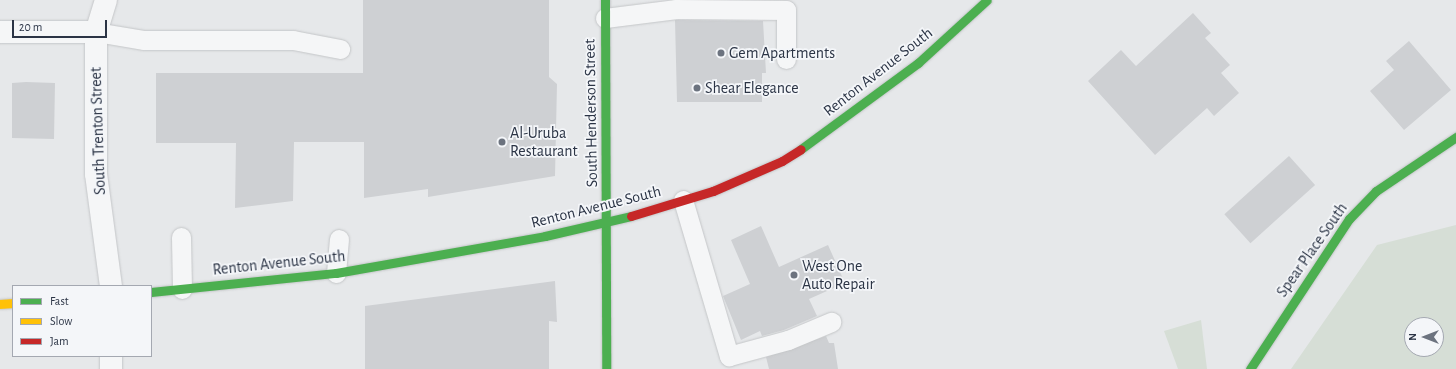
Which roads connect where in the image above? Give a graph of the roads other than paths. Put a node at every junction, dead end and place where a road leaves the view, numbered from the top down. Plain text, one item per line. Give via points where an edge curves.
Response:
1 (106, 0) edge
2 (987, 0) edge
3 (605, 9) edge
4 (0, 32) edge
5 (96, 32) junction
6 (340, 49) dead end
7 (786, 59) dead end
8 (1456, 137) edge
9 (683, 200) junction
10 (607, 223) junction
11 (181, 237) dead end
12 (339, 239) dead end
13 (336, 273) junction
14 (111, 285) edge
15 (182, 289) junction
16 (152, 292) edge
17 (12, 303) edge
18 (0, 304) edge
19 (831, 322) dead end
20 (111, 357) edge
21 (111, 369) edge
22 (606, 369) edge
23 (1250, 369) edge

1 - 5 street, South Trenton Street
2 - 9 main road, Renton Avenue South via 918,63 854,113 782,161
3 - 7 lane via 786,10
3 - 10 main road, South Henderson Street
4 - 5 street
5 - 6 lane via 144,40 293,40
5 - 14 street, South Trenton Street via 96,174
8 - 23 main road, Spear Place South via 1376,191 1349,219
9 - 10 main road, Renton Avenue South
9 - 19 lane via 730,356 788,340
10 - 13 main road, Renton Avenue South
10 - 22 main road, South Henderson Street
11 - 15 lane
12 - 13 lane
13 - 15 main road, Renton Avenue South
15 - 16 main road, Renton Avenue South
17 - 18 main road
20 - 21 street

